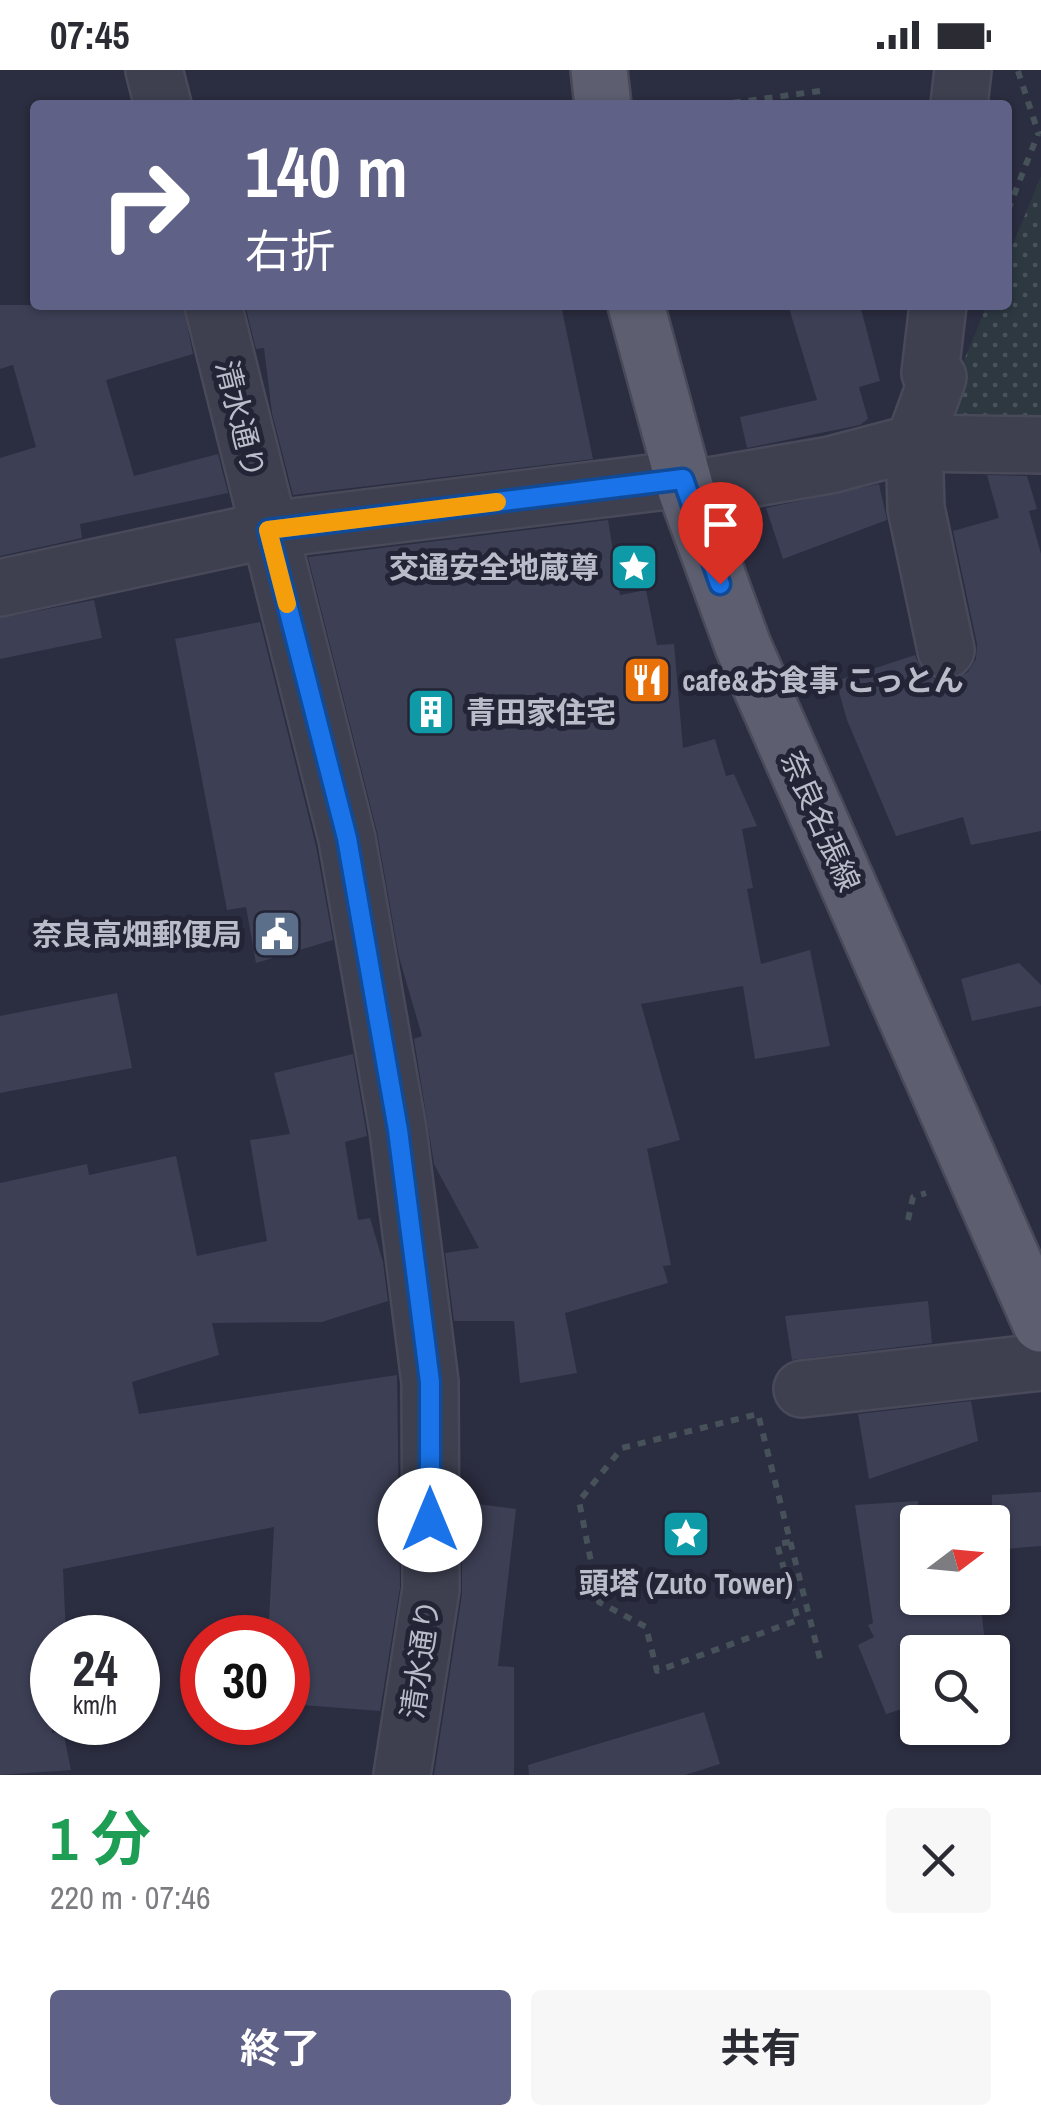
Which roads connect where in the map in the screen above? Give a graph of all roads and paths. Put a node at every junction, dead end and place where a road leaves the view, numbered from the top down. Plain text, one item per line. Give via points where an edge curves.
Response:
1 (154, 70) edge
2 (599, 70) edge
3 (963, 70) edge
4 (1017, 70) edge
5 (820, 91) dead end
6 (162, 100) edge
7 (603, 100) edge
8 (754, 100) edge
9 (960, 100) edge
10 (1040, 135) edge
11 (1012, 201) edge
12 (213, 310) edge
13 (637, 310) edge
14 (937, 310) edge
15 (914, 443) junction
16 (1041, 445) edge
17 (685, 485) junction
18 (268, 530) junction
19 (0, 588) edge
20 (946, 650) dead end
21 (1041, 1324) edge
22 (1041, 1362) edge
23 (802, 1389) dead end
24 (790, 1542) junction
25 (820, 1662) dead end
26 (402, 1775) edge

1 - 6 street
2 - 7 main road
3 - 9 street
4 - 10 path
5 - 8 path
10 - 11 path
12 - 18 street, 清水通り
13 - 17 main road, 奈良名張線
14 - 15 street via 930,372 938,377
15 - 16 street
15 - 17 street via 830,465
15 - 20 street via 916,508
17 - 18 street
17 - 21 main road, 奈良名張線 via 744,646
18 - 19 street
18 - 26 street, 清水通り via 347,838 398,1130 430,1382 431,1590
22 - 23 street
24 - 24 path via 758,1414 622,1448 579,1501 599,1602 646,1627 657,1671 798,1620 777,1544
24 - 25 path

